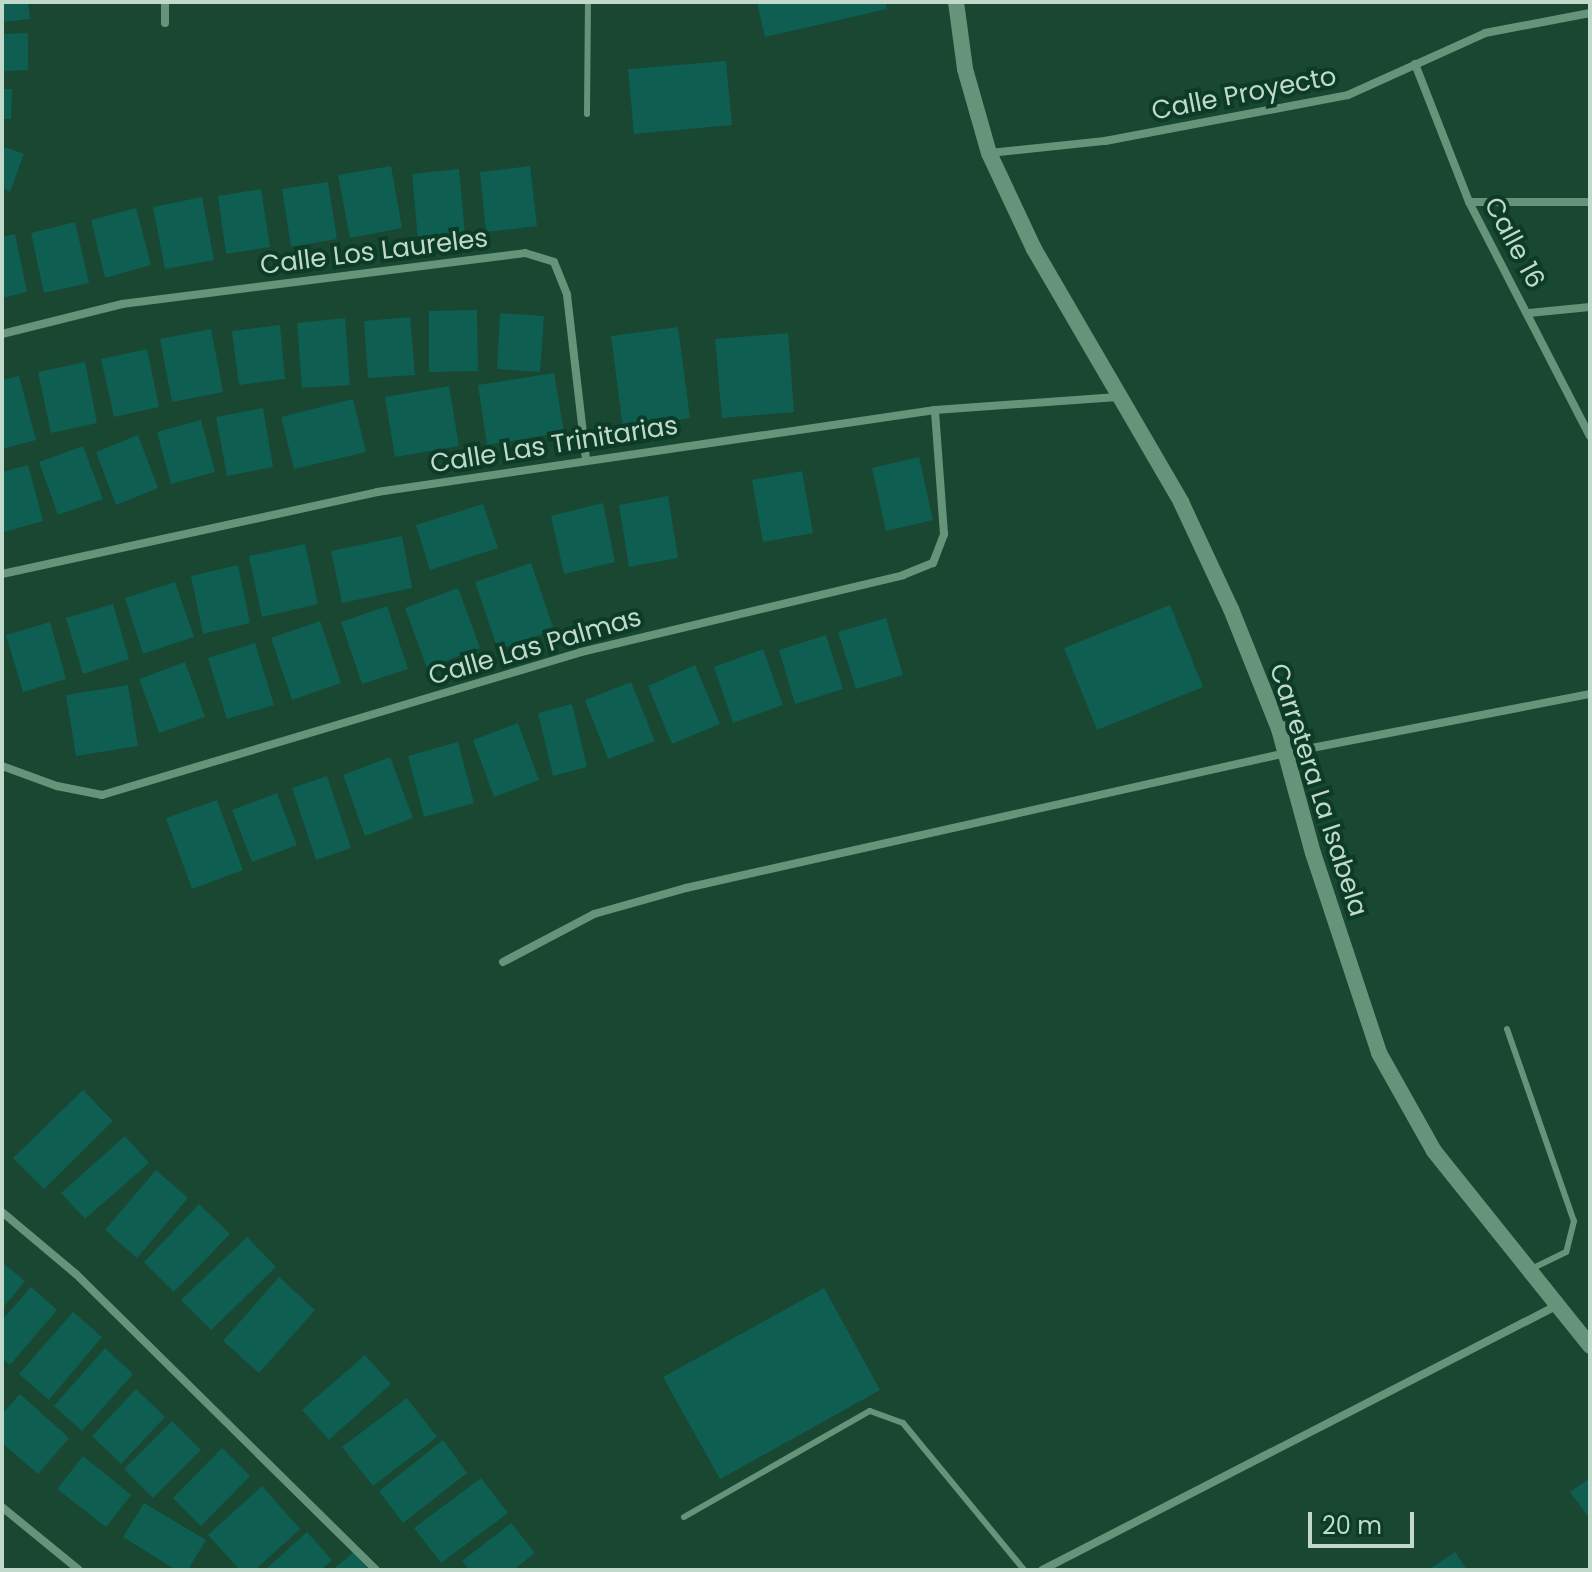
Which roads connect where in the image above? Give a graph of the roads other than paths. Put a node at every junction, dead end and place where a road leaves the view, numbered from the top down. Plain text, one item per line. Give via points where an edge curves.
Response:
1 (165, 2) edge
2 (588, 2) edge
3 (956, 2) edge
4 (1590, 13) edge
5 (165, 23) dead end
6 (1415, 64) junction
7 (587, 114) dead end
8 (989, 153) junction
9 (1469, 202) junction
10 (1590, 202) edge
11 (1590, 307) edge
12 (1529, 313) junction
13 (2, 334) edge
14 (1119, 397) junction
15 (935, 410) junction
16 (1590, 436) edge
17 (586, 459) junction
18 (2, 574) edge
19 (1590, 694) edge
20 (1286, 753) junction
21 (2, 766) edge
22 (503, 962) dead end
23 (1507, 1029) dead end
24 (2, 1212) edge
25 (1527, 1270) junction
26 (1556, 1306) junction
27 (1590, 1346) edge
28 (2, 1507) edge
29 (684, 1517) dead end
30 (79, 1570) edge
31 (376, 1570) edge
32 (1024, 1570) edge
33 (1042, 1570) edge

1 - 5 street
2 - 7 lane
3 - 8 main road, Carretera La Isabela via 965,69
4 - 6 street, Calle Proyecto via 1485,33
6 - 8 street, Calle Proyecto via 1348,95 1105,141
6 - 9 street, Calle 16
8 - 14 main road, Carretera La Isabela via 1034,249
9 - 10 street
9 - 12 street, Calle 16
11 - 12 street
12 - 16 street, Calle 16
13 - 17 street, Calle Los Laureles via 122,304 525,253 554,262 567,295
14 - 15 street, Calle Las Trinitarias
14 - 20 main road, Carretera La Isabela via 1181,502 1225,596
15 - 17 street, Calle Las Trinitarias
15 - 21 street, Calle Las Palmas via 944,534 933,563 903,575 581,652 102,795
17 - 18 street, Calle Las Trinitarias via 377,492
19 - 20 street
20 - 22 street via 686,888 594,914
20 - 25 main road, Carretera La Isabela via 1379,1053 1434,1151
23 - 25 lane via 1574,1221 1566,1252
24 - 31 street via 76,1274
25 - 26 main road, Carretera La Isabela
26 - 27 main road, Carretera La Isabela
26 - 33 street
28 - 30 street
29 - 32 lane via 870,1411 903,1423

